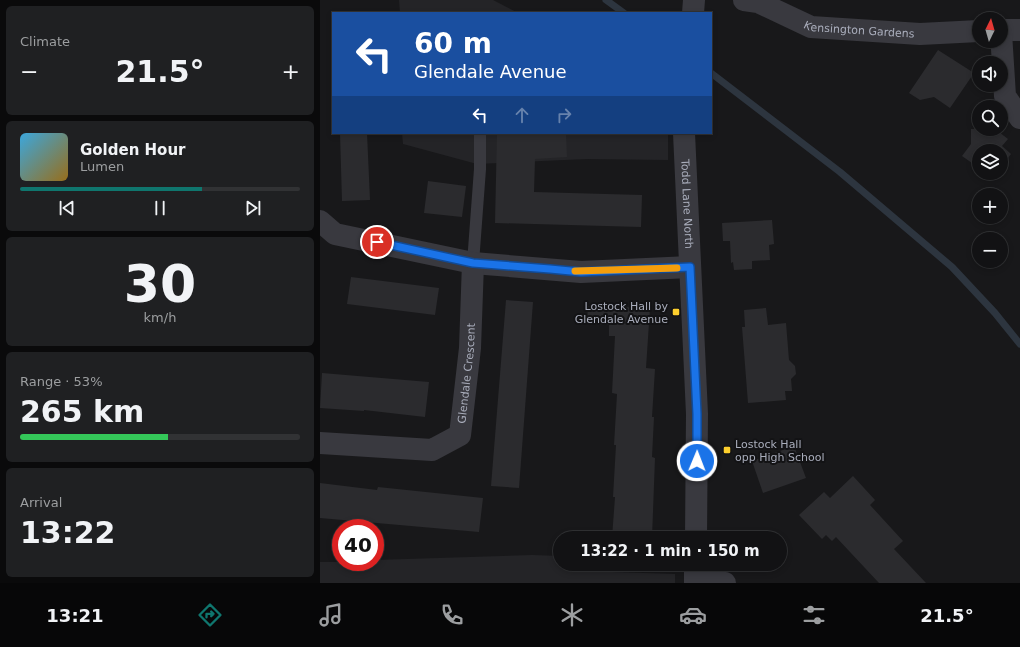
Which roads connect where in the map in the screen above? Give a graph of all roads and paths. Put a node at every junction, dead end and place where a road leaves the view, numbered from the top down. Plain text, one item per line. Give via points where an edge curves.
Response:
1 (694, 0) edge
2 (744, 0) edge
3 (693, 12) edge
4 (1020, 30) edge
5 (972, 31) edge
6 (1008, 31) edge
7 (1002, 48) edge
8 (1020, 118) edge
9 (480, 134) edge
10 (684, 134) edge
11 (320, 221) edge
12 (473, 263) junction
13 (690, 267) junction
14 (320, 443) edge
15 (696, 531) edge
16 (695, 576) edge
17 (725, 583) edge

1 - 3 street
2 - 5 street, Kensington Gardens via 758,2 811,27 920,34
4 - 6 street
7 - 8 street via 1005,96
9 - 12 lane
10 - 13 street, Todd Lane North
11 - 12 street via 335,234
12 - 13 street via 581,272
12 - 14 street, Glendale Crescent via 470,348 460,435 432,450
13 - 15 street, Todd Lane North via 697,414
16 - 17 street

